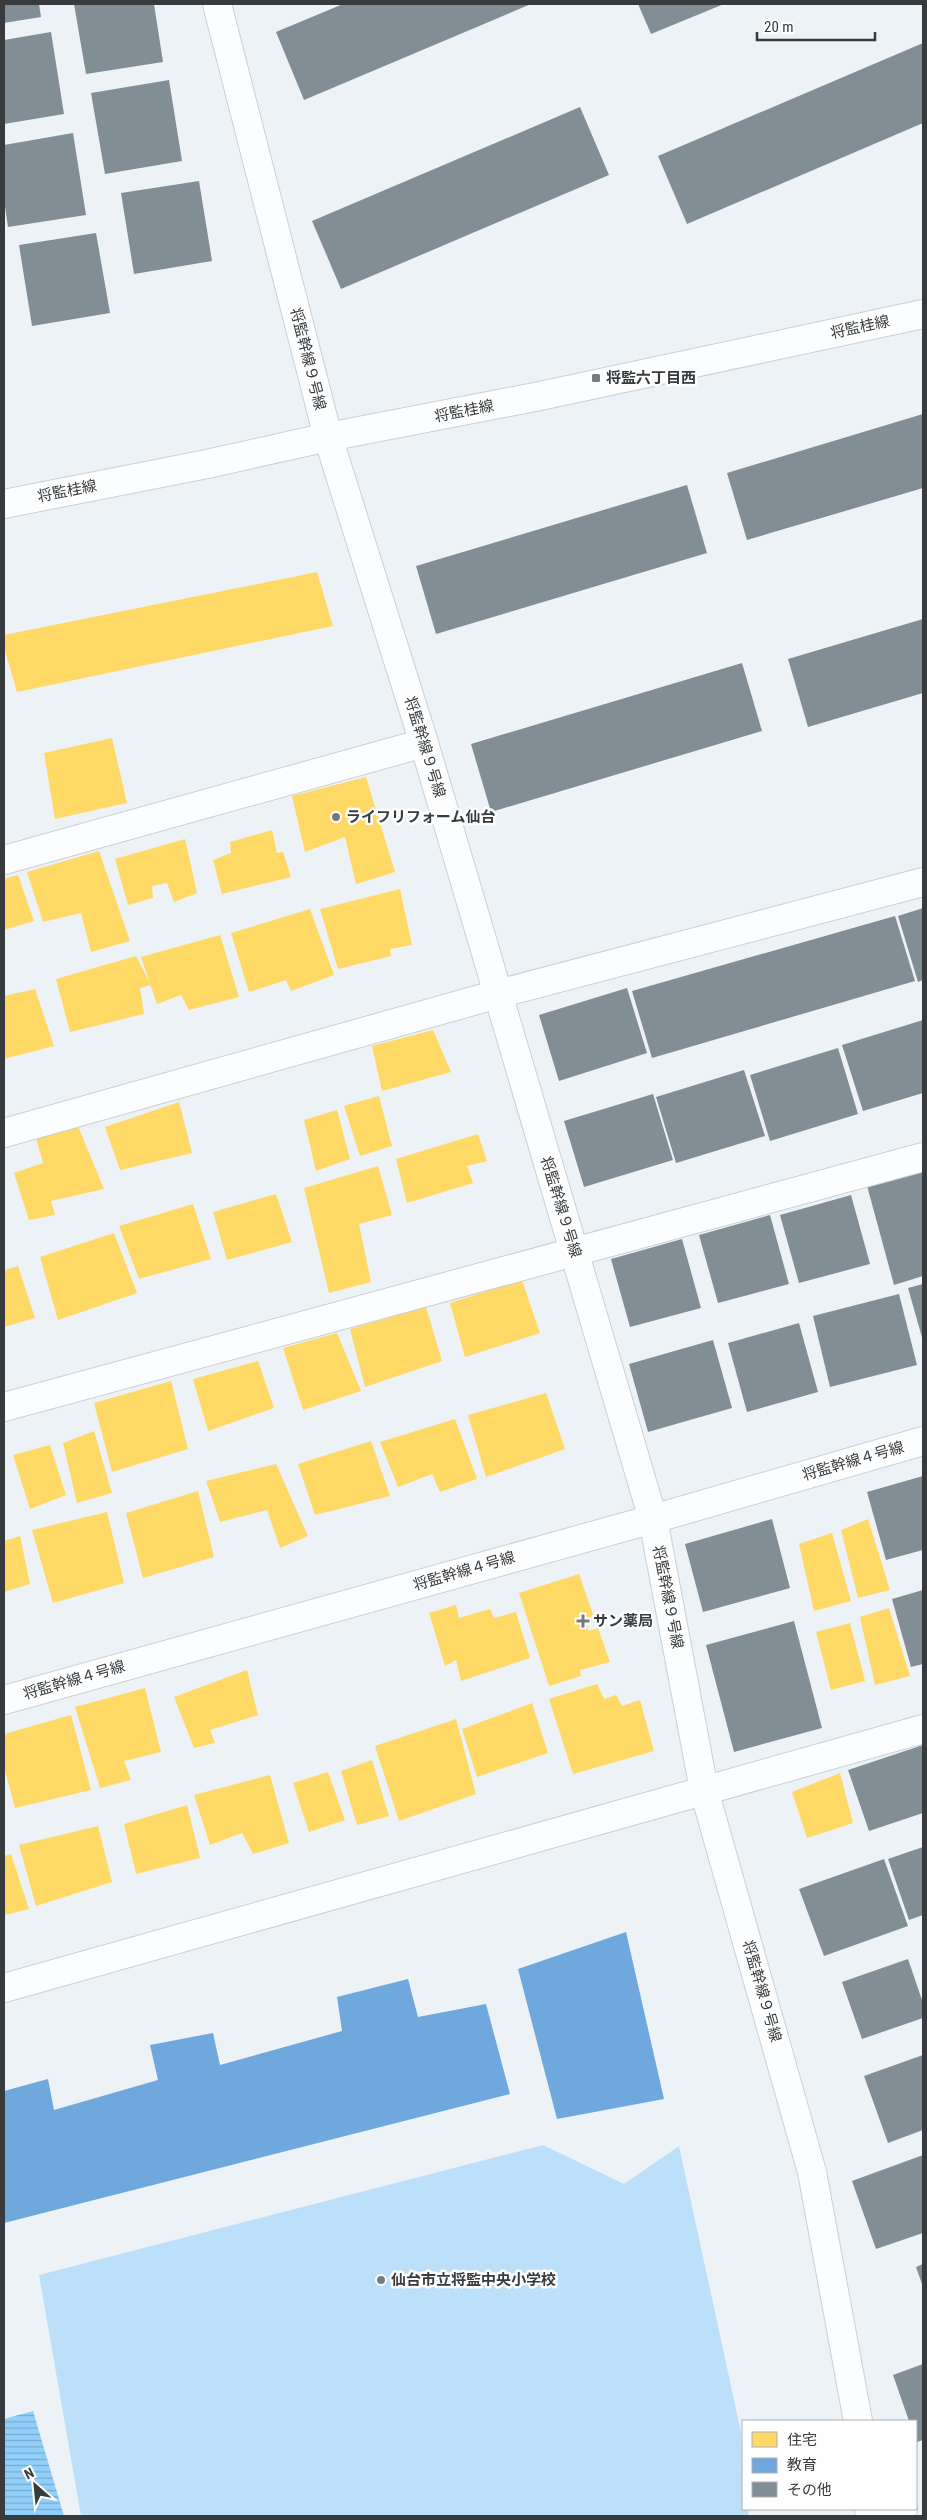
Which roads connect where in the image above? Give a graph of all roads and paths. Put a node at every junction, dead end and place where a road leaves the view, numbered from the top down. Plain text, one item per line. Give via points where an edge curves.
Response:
1 (217, 4) edge
2 (923, 314) edge
3 (328, 437) junction
4 (4, 504) edge
5 (424, 743) junction
6 (4, 860) edge
7 (923, 882) edge
8 (498, 994) junction
9 (4, 1133) edge
10 (923, 1157) edge
11 (575, 1251) junction
12 (4, 1407) edge
13 (923, 1441) edge
14 (653, 1519) junction
15 (4, 1700) edge
16 (923, 1729) edge
17 (704, 1790) junction
18 (4, 1988) edge
19 (858, 2420) edge
20 (900, 2510) edge
21 (880, 2516) edge

1 - 3 street, 将監幹線９号線
2 - 3 street, 将監桂線 via 540,396
3 - 4 street, 将監桂線
3 - 5 street, 将監幹線９号線
5 - 6 street
5 - 8 street, 将監幹線９号線
7 - 8 street
8 - 9 street
8 - 11 street, 将監幹線９号線
10 - 11 street
11 - 12 street
11 - 14 street, 将監幹線９号線
13 - 14 street, 将監幹線４号線
14 - 15 street, 将監幹線４号線
14 - 17 street, 将監幹線９号線
16 - 17 street
17 - 18 street
17 - 19 street, 将監幹線９号線 via 812,2172
20 - 21 street

